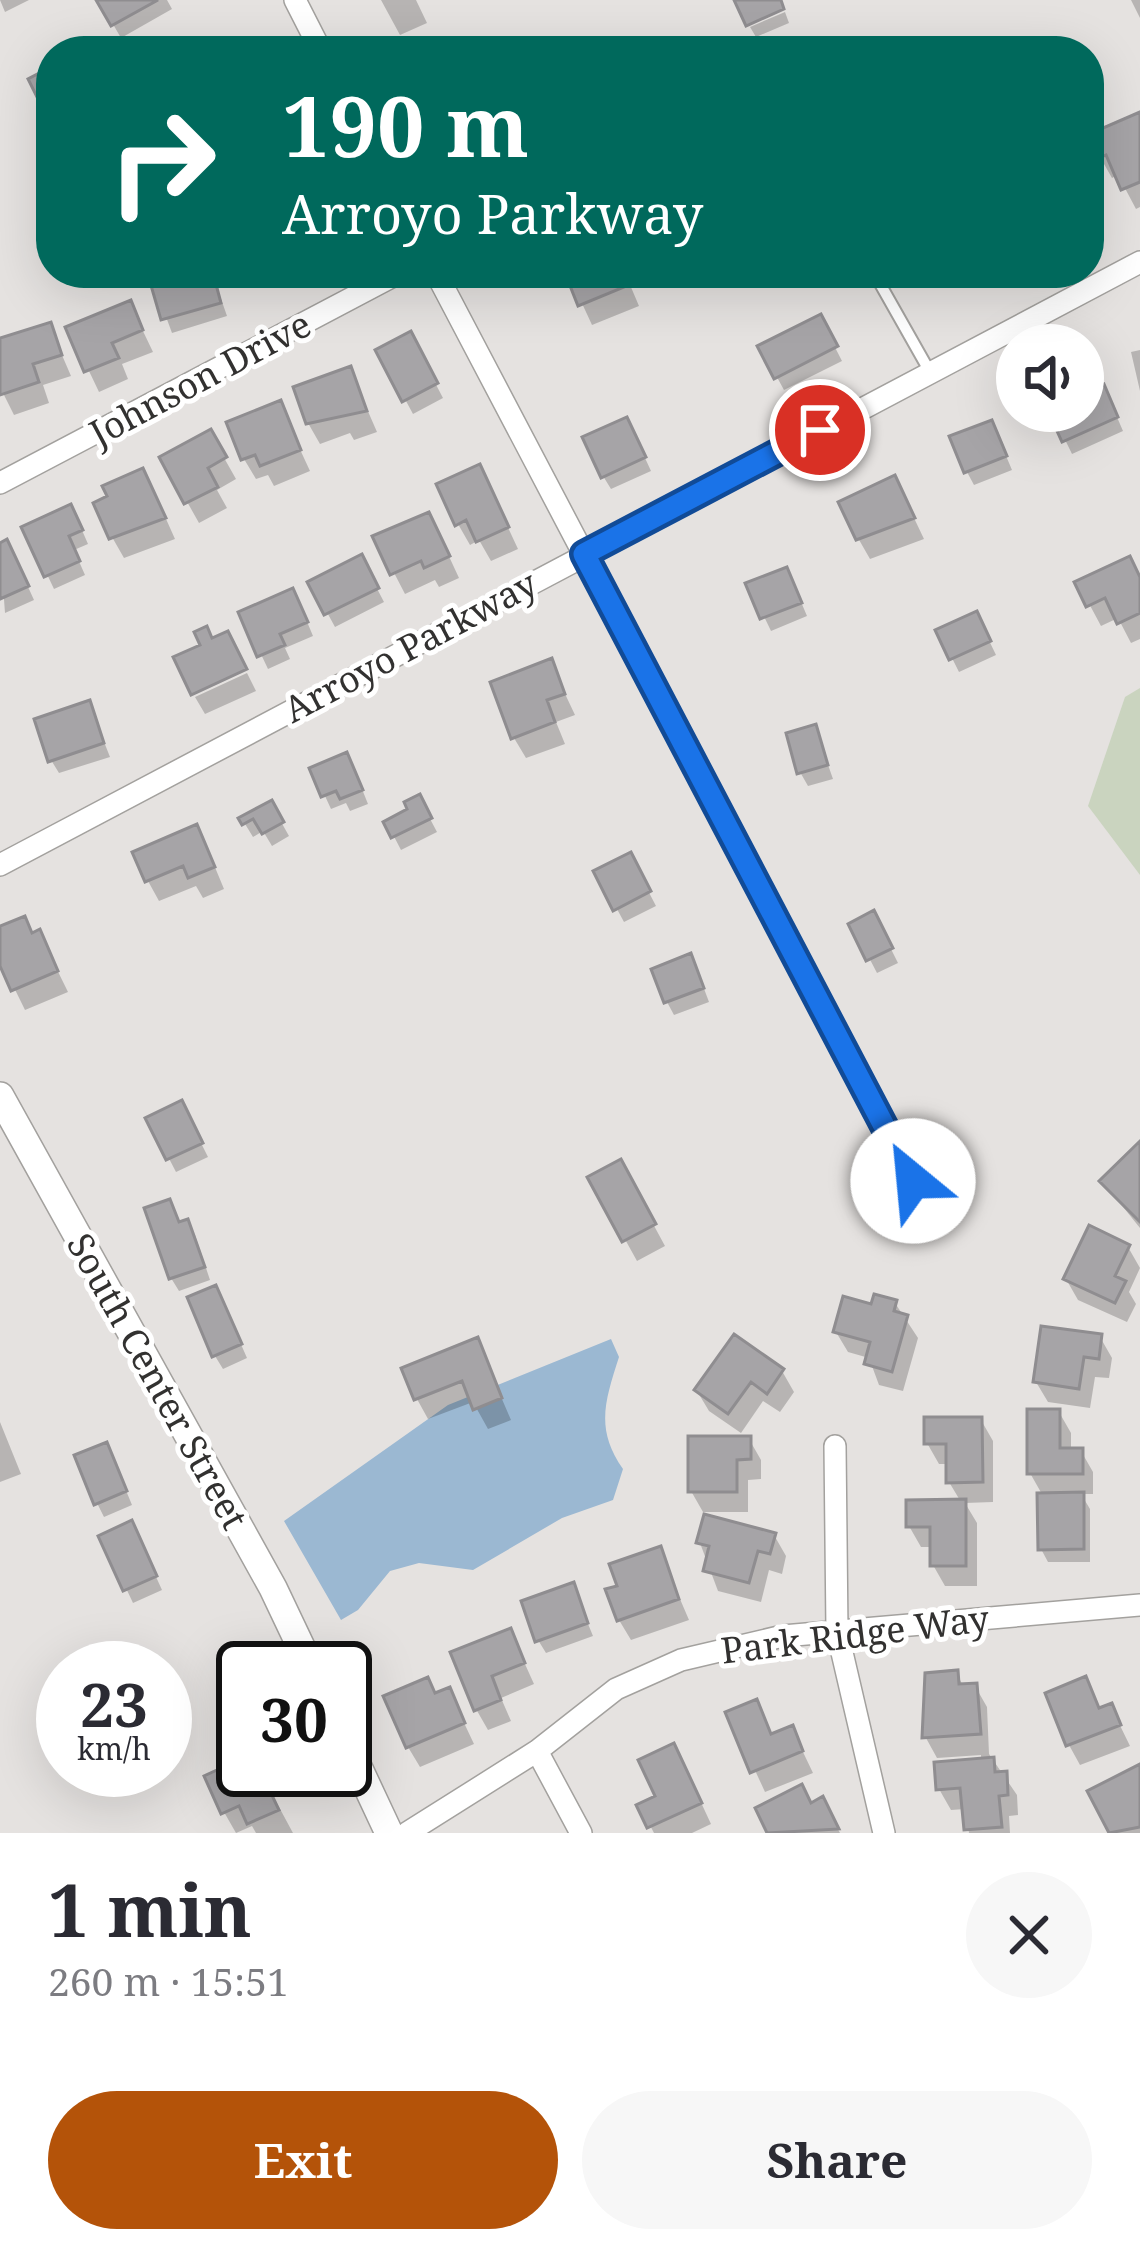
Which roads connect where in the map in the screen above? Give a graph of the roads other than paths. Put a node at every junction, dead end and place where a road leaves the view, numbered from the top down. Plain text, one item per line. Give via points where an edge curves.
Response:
1 (295, 0) edge
2 (313, 36) edge
3 (1140, 262) edge
4 (1104, 281) edge
5 (370, 288) edge
6 (444, 288) edge
7 (882, 288) edge
8 (1090, 288) edge
9 (930, 372) junction
10 (0, 482) edge
11 (584, 554) junction
12 (0, 865) edge
13 (0, 1096) edge
14 (913, 1181) dead end
15 (835, 1446) dead end
16 (1140, 1605) edge
17 (837, 1630) junction
18 (298, 1641) edge
19 (537, 1751) junction
20 (372, 1797) edge
21 (389, 1833) edge
22 (406, 1833) edge
23 (581, 1833) edge
24 (884, 1833) edge

1 - 2 street
3 - 4 street, Arroyo Parkway
5 - 10 street, Johnson Drive
6 - 11 street
7 - 9 lane
8 - 9 street, Arroyo Parkway
9 - 11 street, Arroyo Parkway
11 - 12 street, Arroyo Parkway
11 - 14 street
13 - 18 street, South Center Street
15 - 17 street
16 - 17 street, Park Ridge Way
17 - 19 street, Park Ridge Way via 681,1660 616,1689
17 - 24 street
19 - 22 street, Park Ridge Way
19 - 23 street
20 - 21 street

